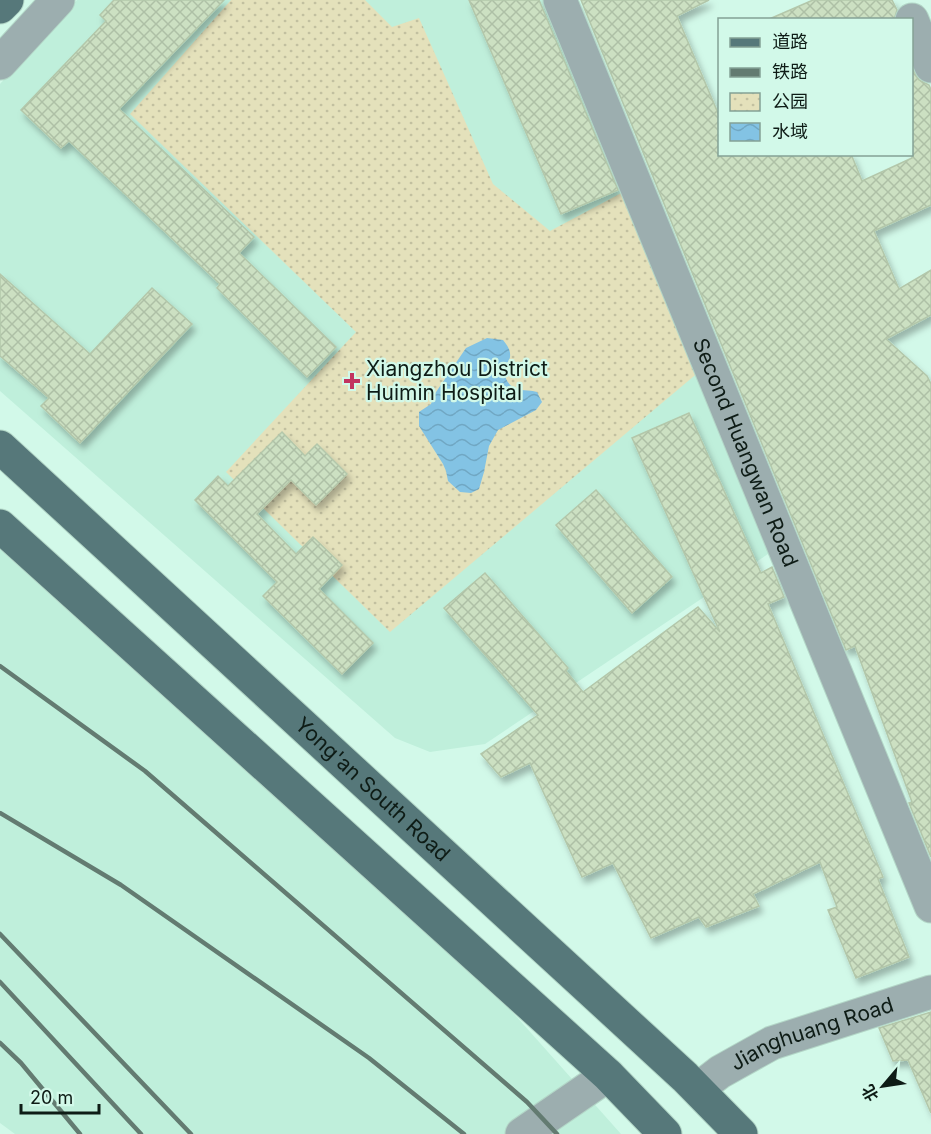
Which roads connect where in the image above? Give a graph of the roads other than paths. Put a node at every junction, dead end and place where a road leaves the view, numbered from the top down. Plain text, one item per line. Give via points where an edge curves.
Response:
1 (7, 0) edge
2 (58, 0) edge
3 (560, 0) edge
4 (903, 0) edge
5 (0, 7) edge
6 (910, 18) edge
7 (913, 25) edge
8 (0, 63) edge
9 (931, 66) edge
10 (0, 447) edge
11 (0, 526) edge
12 (931, 906) edge
13 (931, 993) edge
14 (608, 1075) junction
15 (698, 1089) junction
16 (522, 1134) edge
17 (665, 1134) edge
18 (741, 1134) edge

1 - 5 main road
2 - 8 street
3 - 12 street, Second Huangwan Road
4 - 6 street
7 - 9 street
10 - 15 main road, Yong'an South Road
11 - 14 main road
13 - 15 street, Jianghuang Road via 772,1043
14 - 16 street
14 - 17 main road
15 - 18 main road, Yong'an South Road

